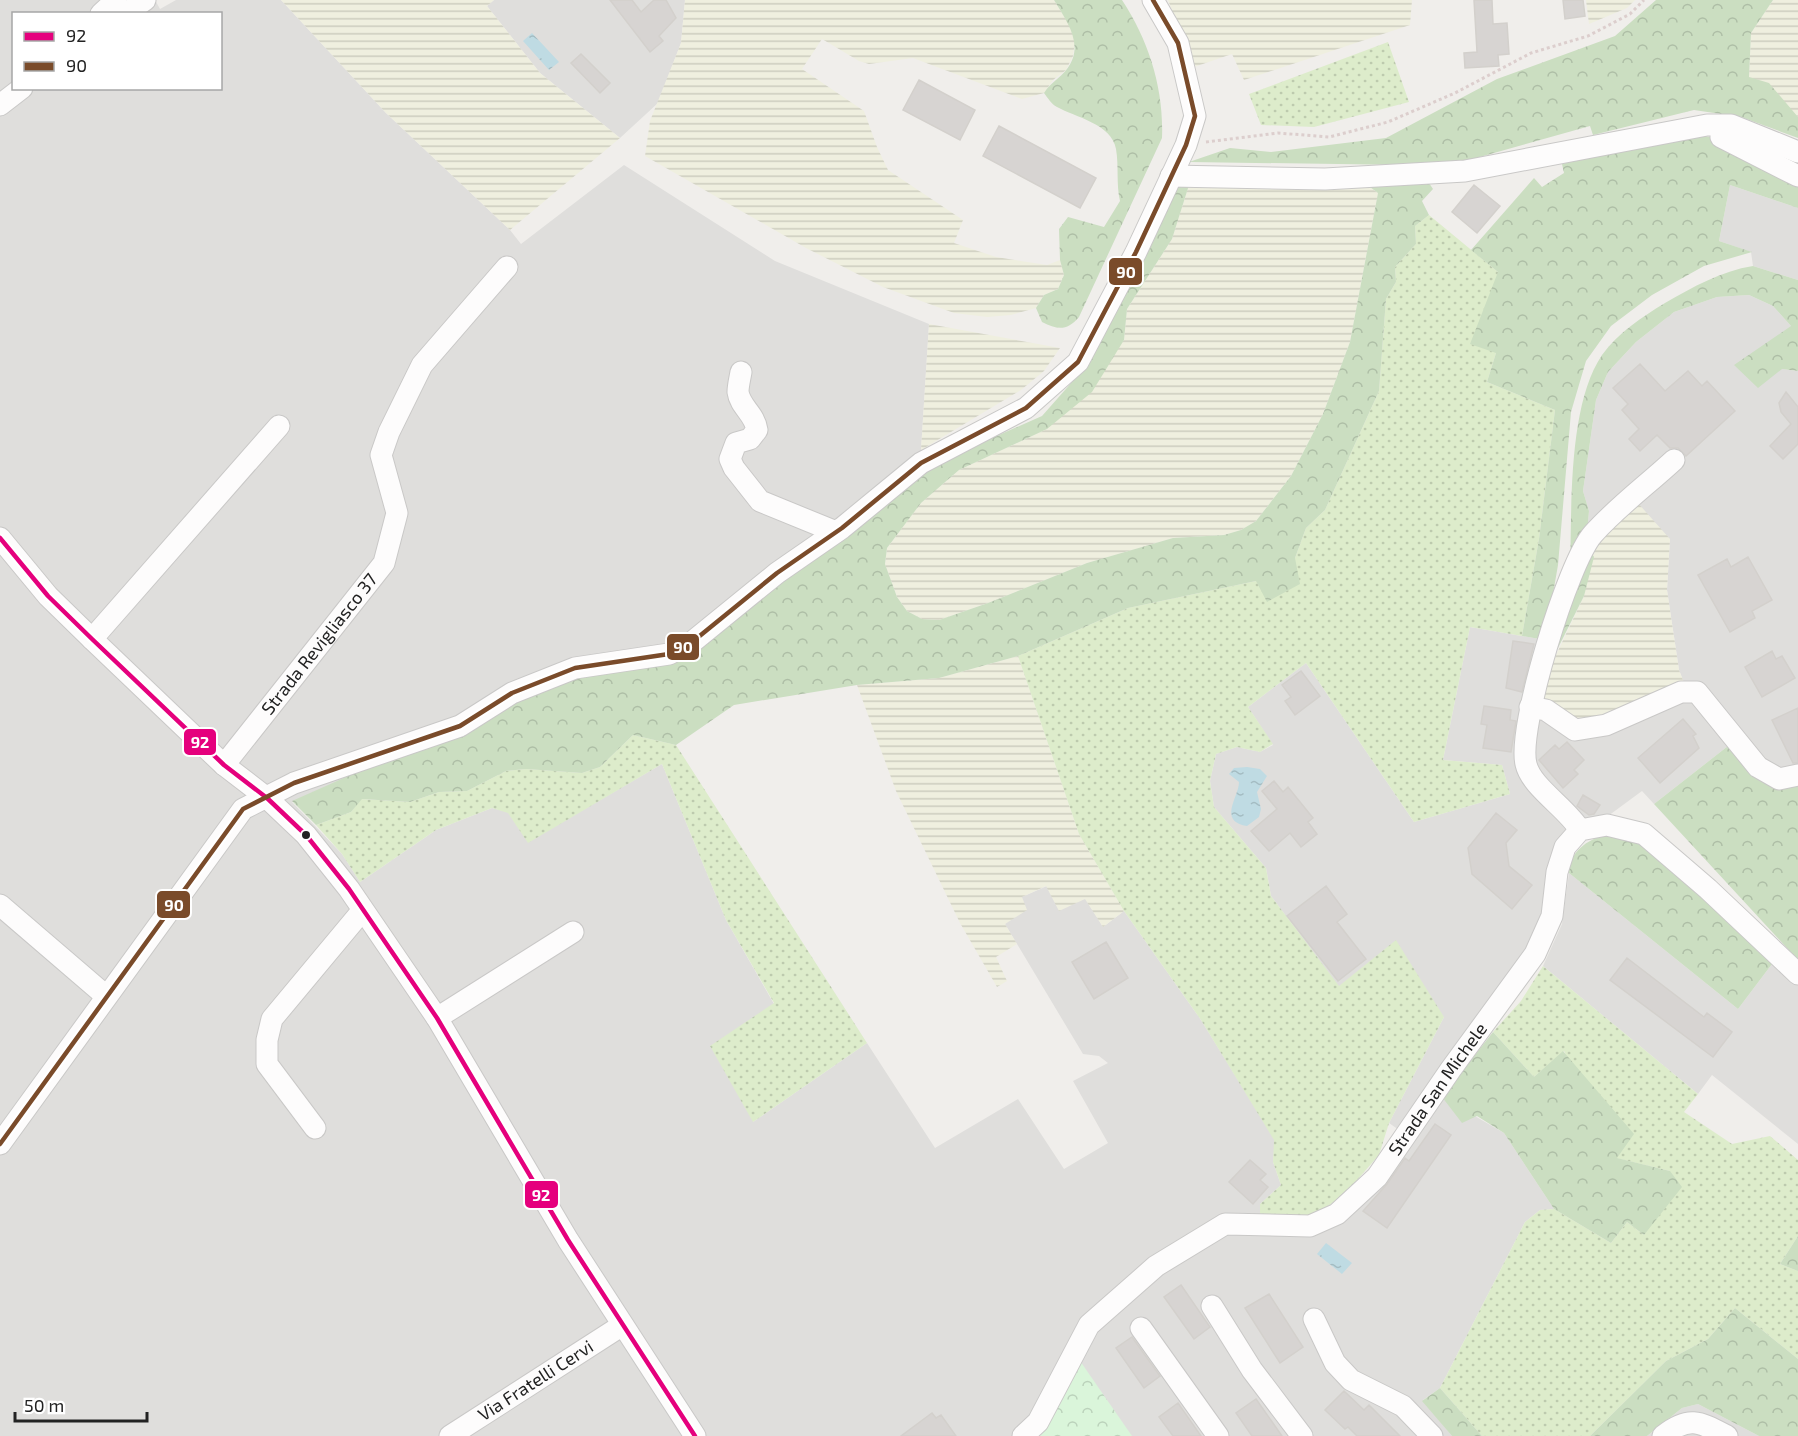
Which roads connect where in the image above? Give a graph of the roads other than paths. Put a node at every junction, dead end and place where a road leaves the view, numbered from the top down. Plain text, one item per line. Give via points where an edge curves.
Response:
1 (116, 0) edge
2 (145, 0) edge
3 (1153, 0) edge
4 (103, 12) edge
5 (128, 12) edge
6 (19, 90) edge
7 (0, 105) edge
8 (1686, 128) junction
9 (1798, 152) edge
10 (1171, 176) junction
11 (1798, 176) edge
12 (507, 267) dead end
13 (741, 372) dead end
14 (279, 426) dead end
15 (1674, 460) dead end
16 (836, 532) junction
17 (0, 538) edge
18 (93, 639) junction
19 (1530, 707) junction
20 (224, 765) junction
21 (1798, 775) edge
22 (267, 798) junction
23 (1580, 830) junction
24 (0, 904) edge
25 (362, 911) junction
26 (573, 932) dead end
27 (1798, 974) edge
28 (106, 996) junction
29 (437, 1018) junction
30 (315, 1128) dead end
31 (0, 1144) edge
32 (1212, 1306) dead end
33 (1314, 1319) dead end
34 (621, 1326) junction
35 (1141, 1328) dead end
36 (450, 1436) edge
37 (695, 1436) edge
38 (1023, 1436) edge
39 (1218, 1436) edge
40 (1302, 1436) edge
41 (1432, 1436) edge
42 (1664, 1436) edge
43 (1727, 1436) edge

1 - 4 street
2 - 5 street
3 - 10 street via 1178,43 1195,116
6 - 7 street
8 - 9 street via 1731,126
8 - 10 street via 1465,171 1325,179
8 - 11 street via 1713,133
10 - 16 street via 1078,362 1026,408 921,463
12 - 20 street, Strada Revigliasco 37 via 422,365 389,432 381,455 397,513 384,563
13 - 16 street via 738,391 756,418 757,430 750,439 736,443 730,459 734,468 760,501
14 - 18 street
15 - 19 street via 1592,535 1551,629
16 - 22 street via 777,573 691,643 669,654 575,668 512,693 460,726 294,783
17 - 18 street via 48,596
18 - 20 street
19 - 21 street via 1546,710 1575,730 1605,725 1680,692 1697,692 1758,767 1779,779
19 - 23 street via 1525,763 1532,777
20 - 22 street
22 - 25 street via 306,835
22 - 28 street via 243,809
23 - 27 street via 1607,825 1644,834
23 - 38 street, Strada San Michele via 1565,847 1557,872 1552,916 1535,954 1377,1177 1337,1214 1310,1226 1225,1224 1156,1266 1089,1325 1038,1422
24 - 28 street
25 - 29 street
25 - 30 street via 272,1019 267,1040 267,1064
26 - 29 street
28 - 31 street
29 - 34 street
32 - 40 street via 1252,1370
33 - 41 street via 1335,1363 1351,1380 1403,1406
34 - 36 street, Via Fratelli Cervi
34 - 37 street
35 - 39 street
42 - 43 street via 1676,1426 1700,1422

